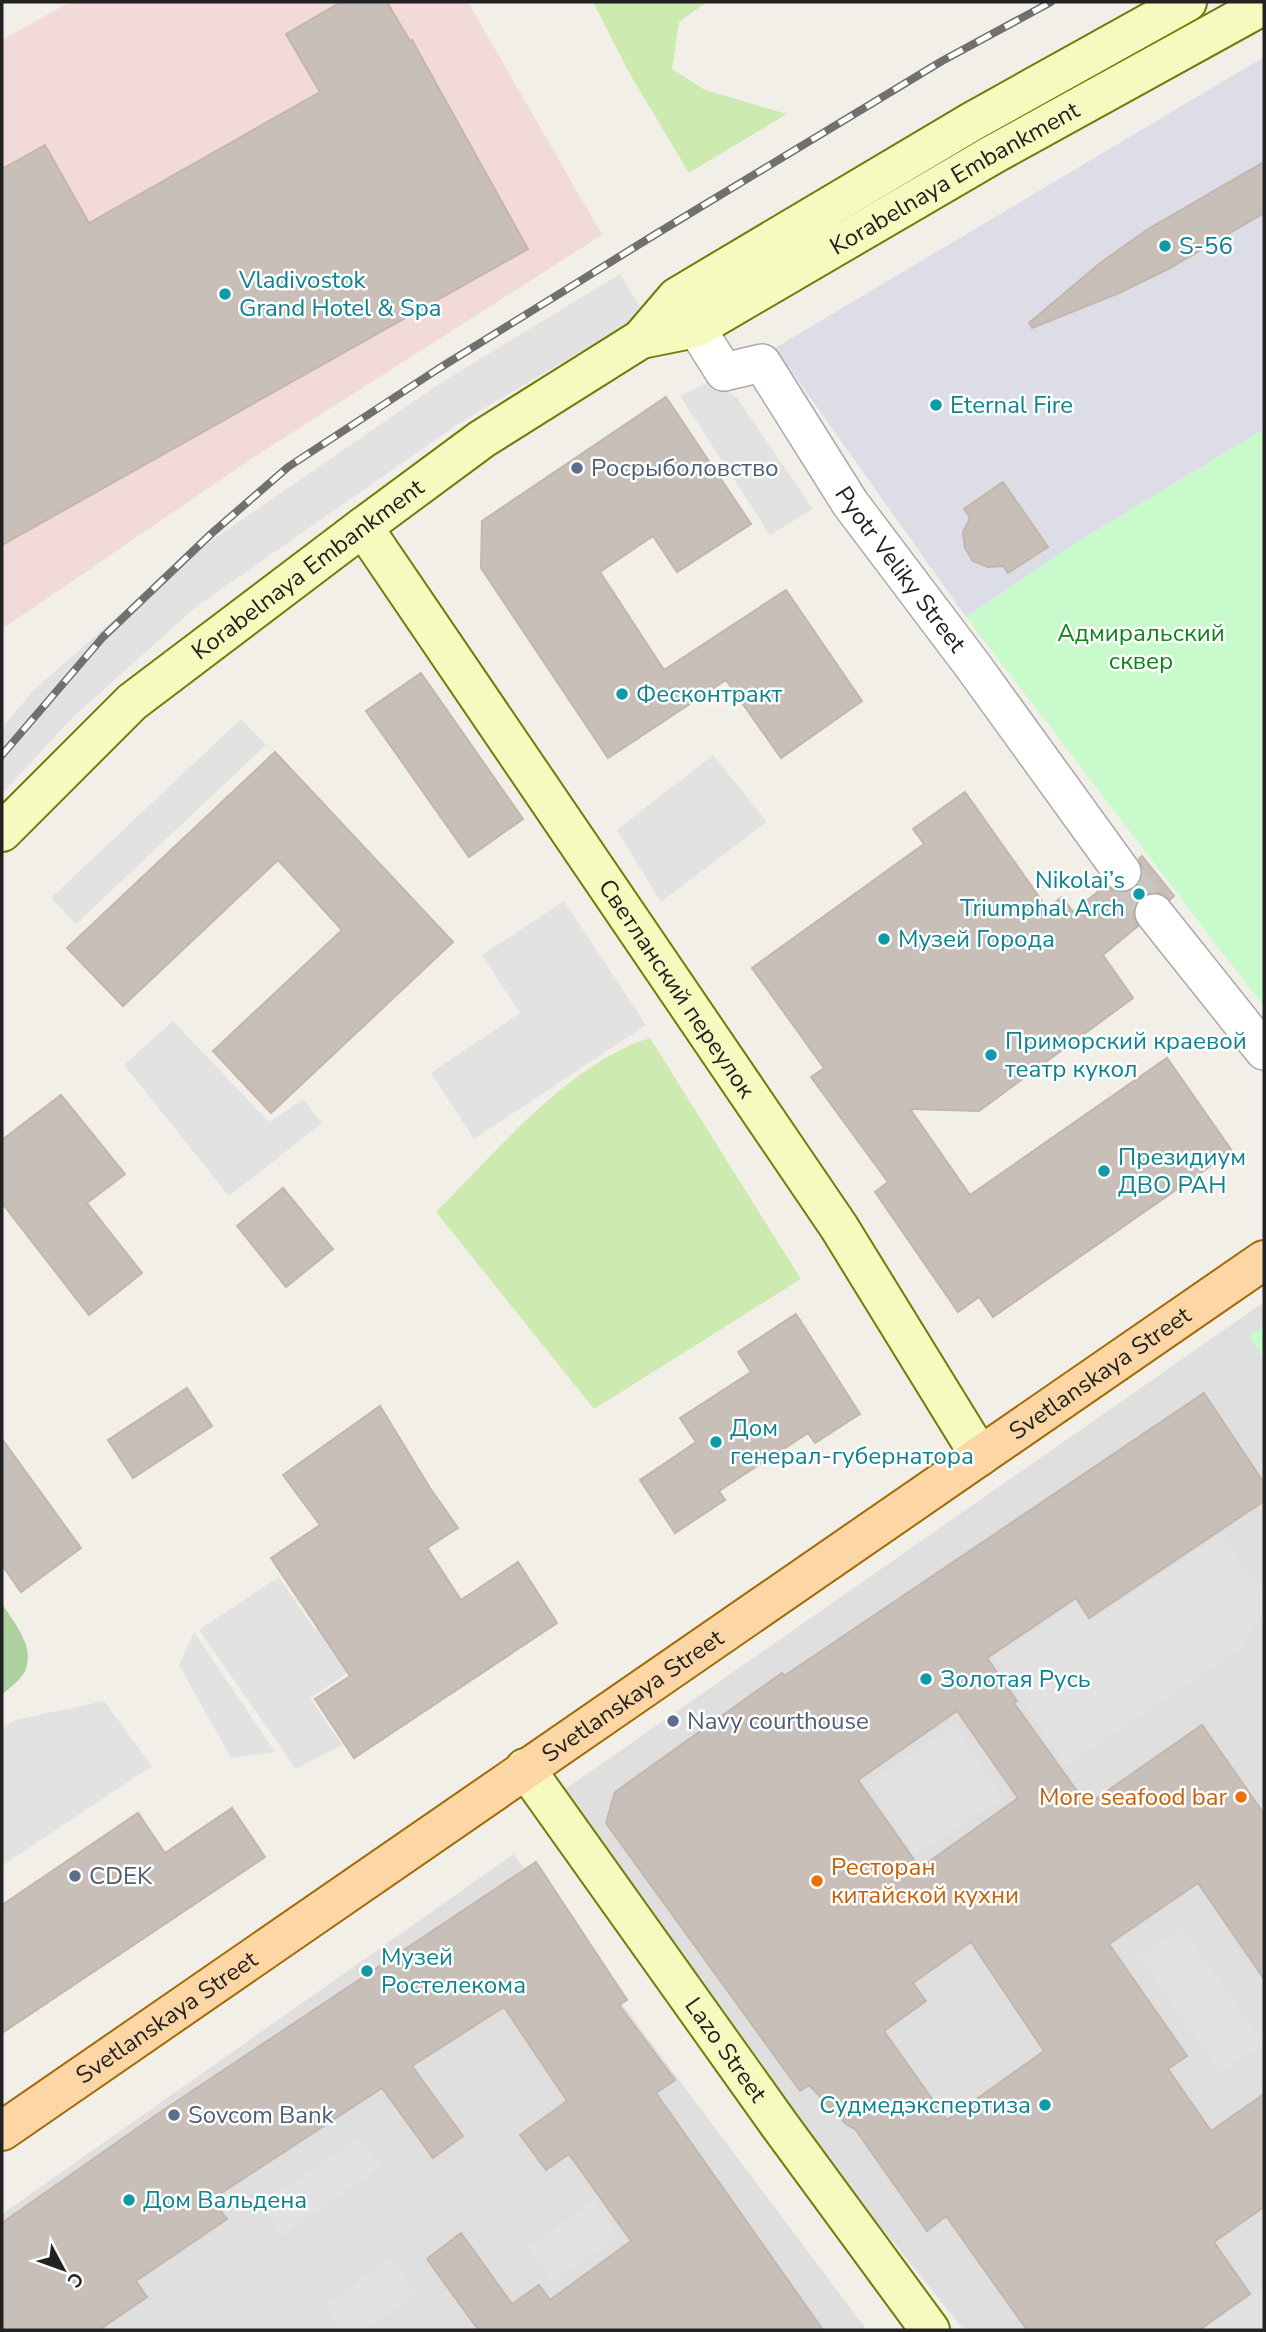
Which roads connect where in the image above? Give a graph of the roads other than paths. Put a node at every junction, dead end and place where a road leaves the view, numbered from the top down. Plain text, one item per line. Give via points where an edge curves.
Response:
1 (1187, 2) edge
2 (1264, 5) edge
3 (686, 312) junction
4 (363, 527) junction
5 (2, 832) edge
6 (1122, 872) tunnel mouth
7 (1154, 913) tunnel mouth
8 (1264, 1051) edge
9 (1264, 1260) edge
10 (980, 1456) junction
11 (525, 1768) junction
12 (2, 2130) edge
13 (930, 2330) edge

1 - 3 main road, Korabelnaya Embankment via 973,121
2 - 3 main road, Korabelnaya Embankment via 992,155
3 - 4 main road, Korabelnaya Embankment via 482,439
3 - 6 street, Pyotr Veliky Street via 724,372 762,363 850,503
4 - 5 main road, Korabelnaya Embankment via 132,702
4 - 10 main road, Светланский переулок via 839,1227
7 - 8 street
9 - 10 main road, Svetlanskaya Street
10 - 11 main road, Svetlanskaya Street
11 - 12 main road, Svetlanskaya Street
11 - 13 main road, Lazo Street

